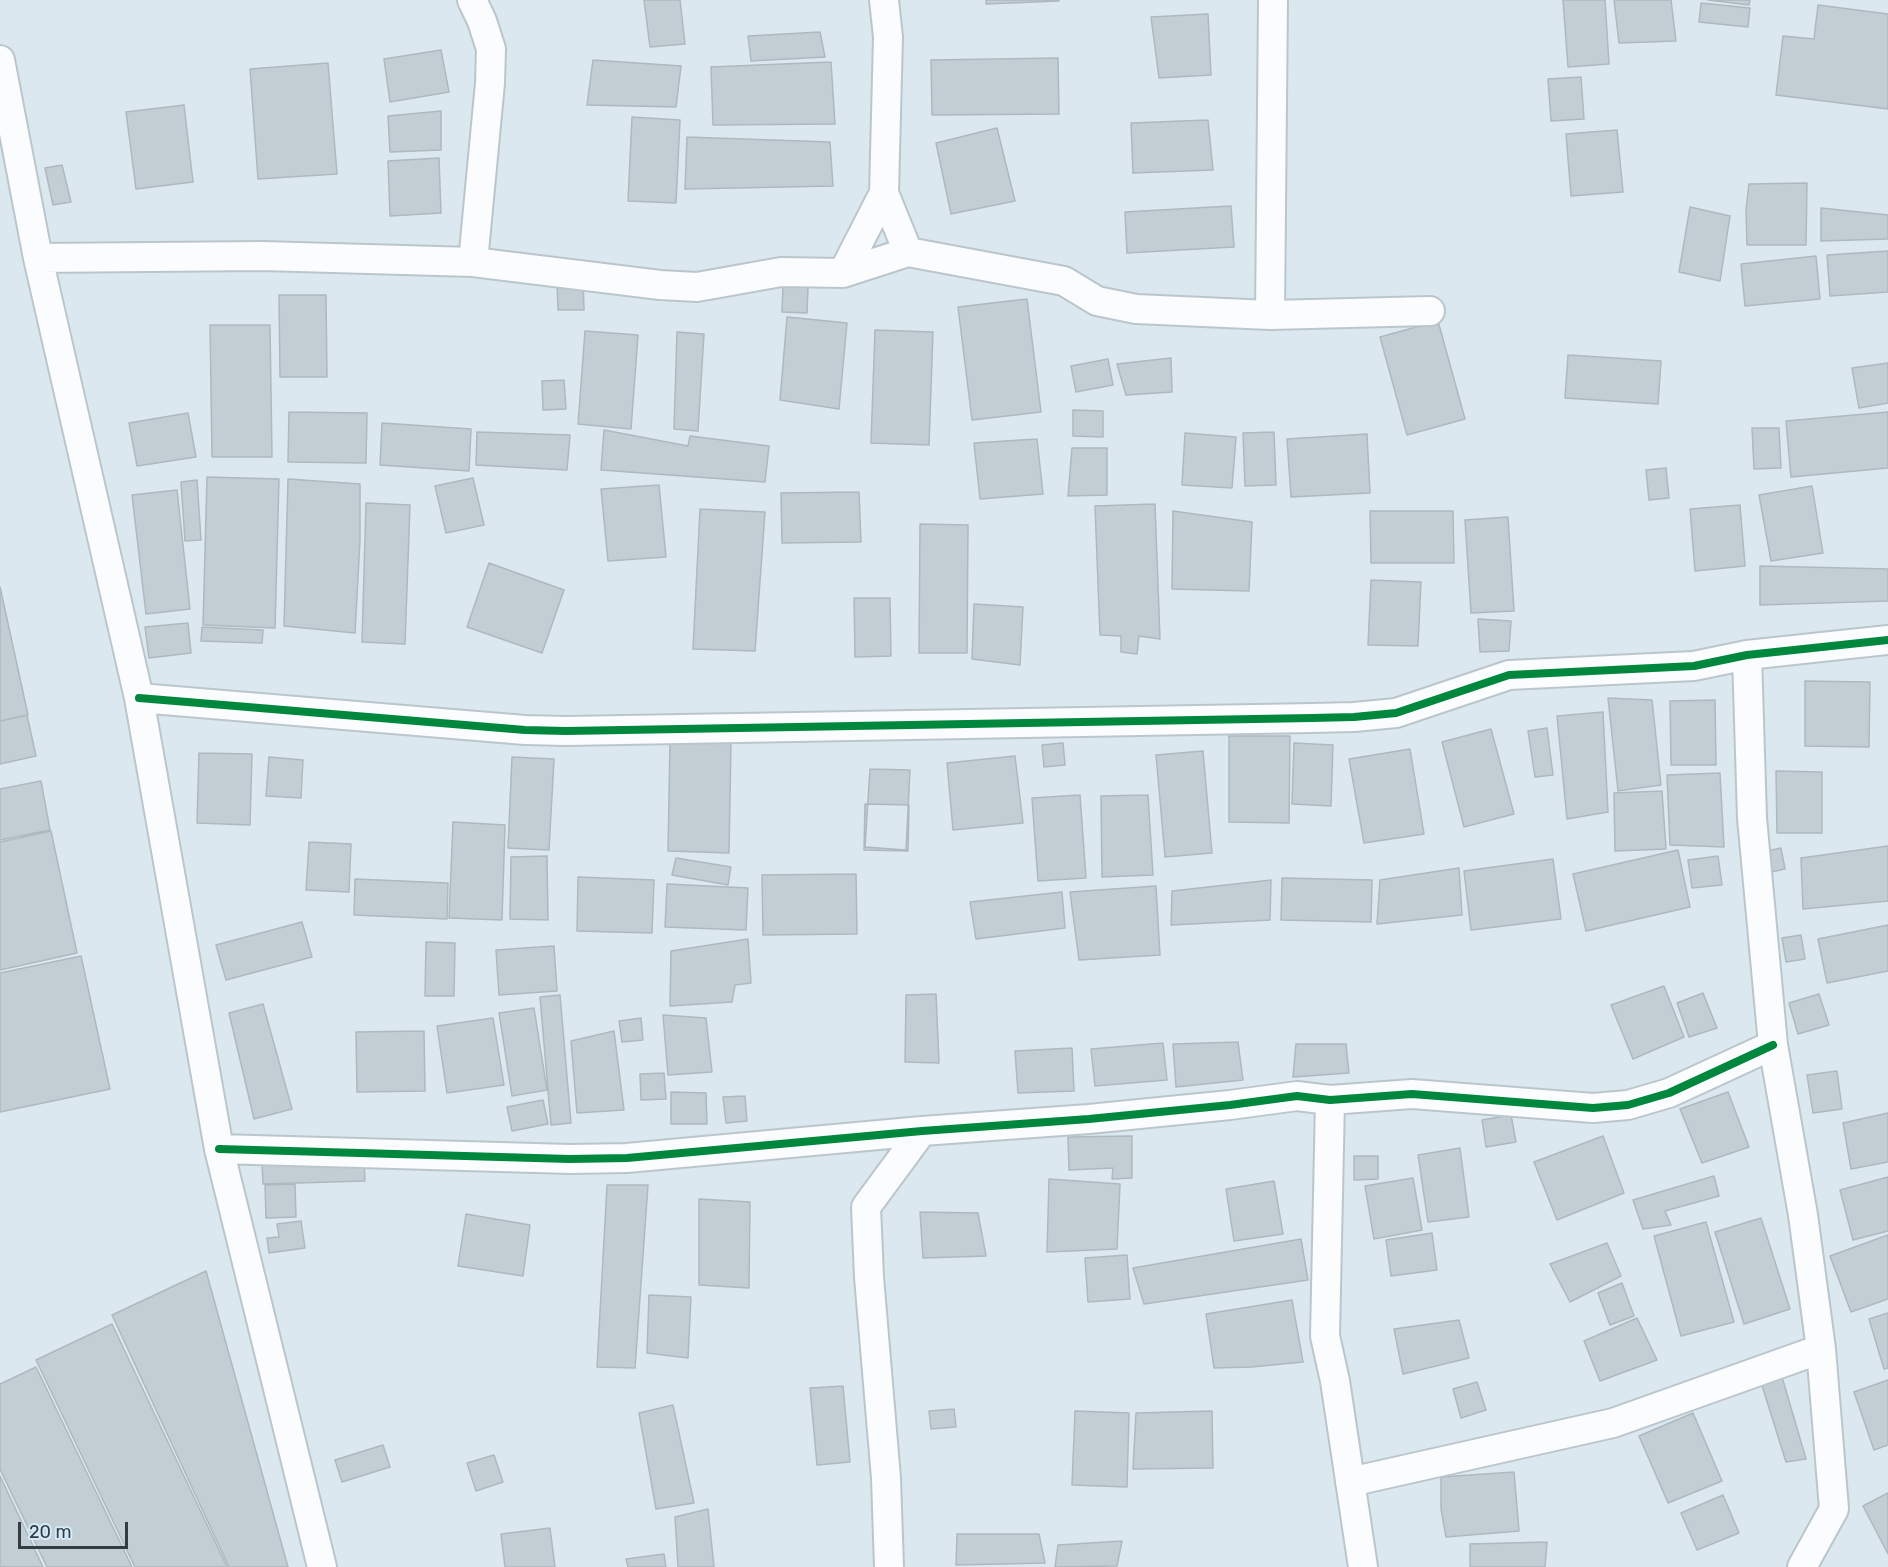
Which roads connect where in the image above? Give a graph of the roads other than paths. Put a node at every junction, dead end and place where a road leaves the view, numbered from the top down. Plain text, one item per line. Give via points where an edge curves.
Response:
1 (472, 0) edge
2 (884, 0) edge
3 (1273, 0) edge
4 (0, 60) edge
5 (884, 193) junction
6 (908, 252) junction
7 (38, 258) junction
8 (473, 262) junction
9 (843, 273) junction
10 (1430, 311) dead end
11 (1270, 315) junction
12 (1888, 640) edge
13 (1747, 654) junction
14 (139, 698) junction
15 (1773, 1045) junction
16 (1330, 1100) junction
17 (922, 1131) junction
18 (219, 1149) junction
19 (1821, 1349) junction
20 (1350, 1482) junction
21 (322, 1567) edge
22 (889, 1567) edge
23 (1363, 1567) edge
24 (1802, 1567) edge

1 - 8 street via 491,49
2 - 5 street via 888,37
3 - 11 street
4 - 7 street
5 - 6 street
5 - 9 street
6 - 9 street
6 - 11 street via 1064,281 1097,301 1137,309
7 - 8 street via 263,256
7 - 14 street
8 - 9 street via 697,287 781,272
10 - 11 street
12 - 13 street
13 - 14 street via 1694,666 1509,675 1396,712 1354,717 536,731
13 - 15 street via 1752,818
14 - 18 street
15 - 16 street via 1669,1093 1628,1105 1593,1108 1412,1094
15 - 19 street via 1803,1215
16 - 17 street via 1297,1096 1089,1119
16 - 20 street via 1325,1336
17 - 18 street via 570,1160
17 - 22 street via 867,1207
18 - 21 street
19 - 20 street via 1613,1423
19 - 24 street via 1834,1509
20 - 23 street

